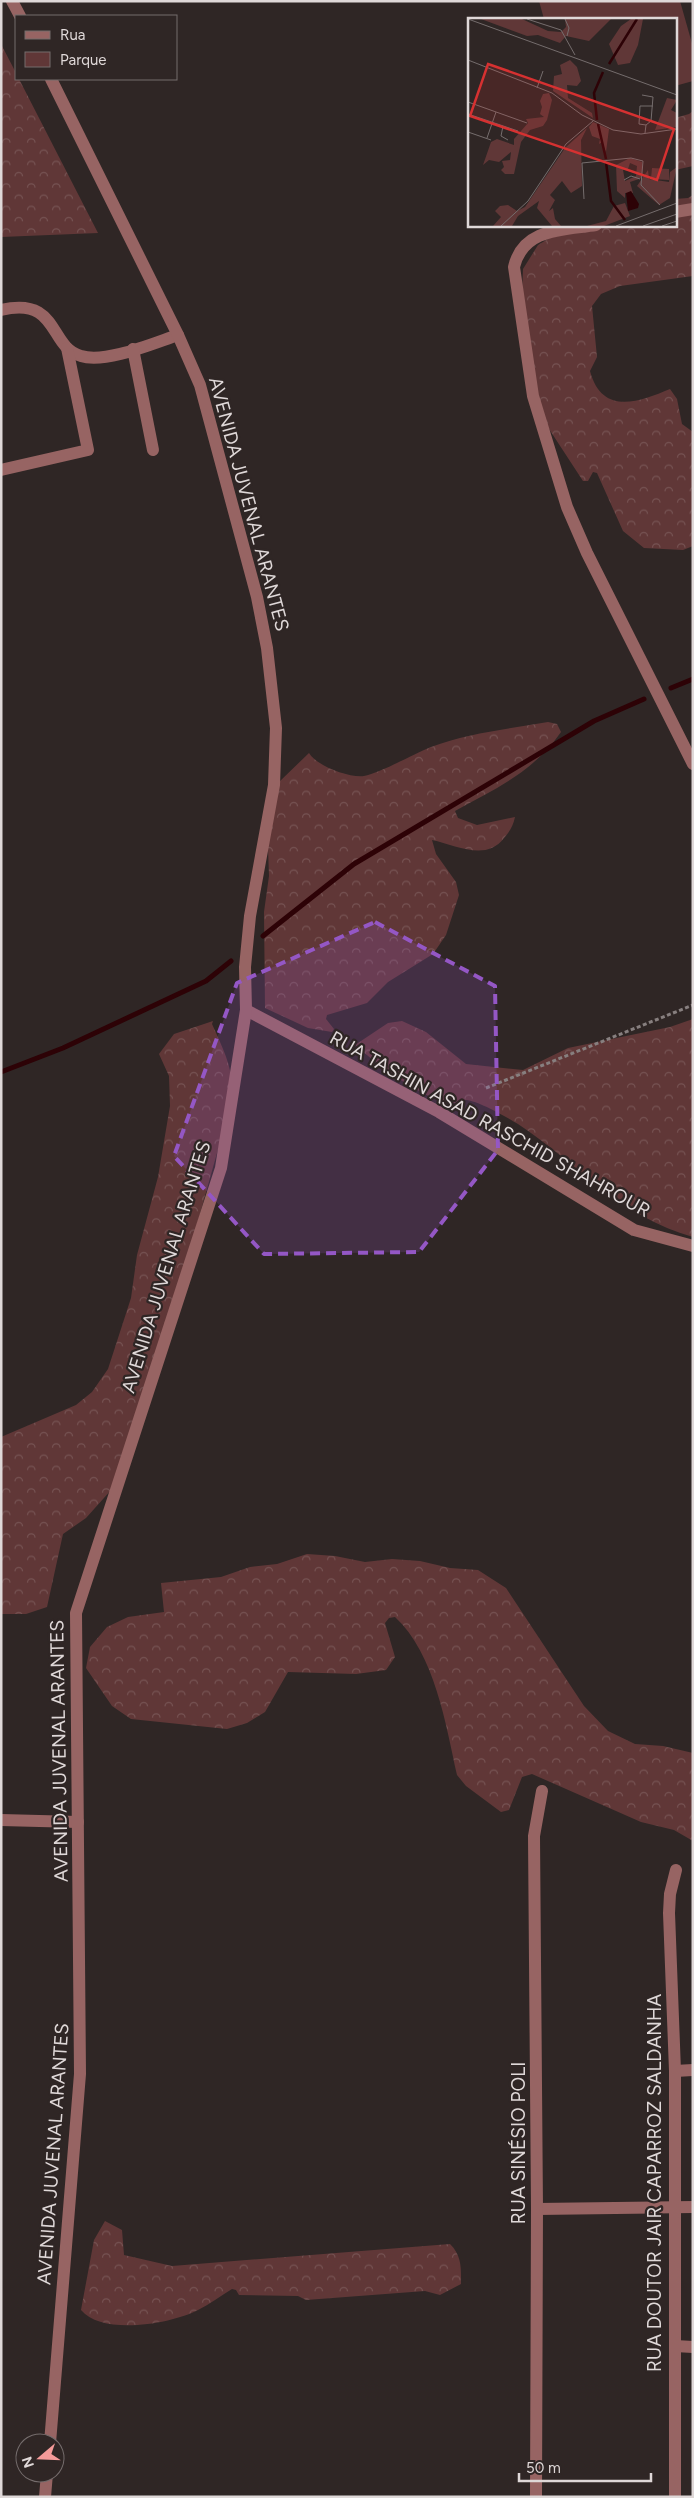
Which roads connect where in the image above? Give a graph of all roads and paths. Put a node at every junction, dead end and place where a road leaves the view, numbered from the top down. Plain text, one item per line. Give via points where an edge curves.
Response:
1 (12, 1) edge
2 (19, 15) edge
3 (51, 80) edge
4 (693, 209) edge
5 (676, 212) edge
6 (591, 226) edge
7 (1, 310) edge
8 (178, 335) junction
9 (67, 348) junction
10 (132, 349) junction
11 (153, 450) dead end
12 (1, 470) edge
13 (693, 764) edge
14 (693, 1005) edge
15 (246, 1010) junction
16 (486, 1088) dead end
17 (693, 1246) edge
18 (542, 1791) dead end
19 (1, 1820) edge
20 (78, 1822) junction
21 (676, 1870) dead end
22 (693, 2070) edge
23 (675, 2071) junction
24 (676, 2207) junction
25 (693, 2207) edge
26 (537, 2209) junction
27 (674, 2346) junction
28 (693, 2346) edge
29 (51, 2433) edge
30 (46, 2483) edge
31 (44, 2496) edge
32 (536, 2497) edge
33 (675, 2497) edge

1 - 2 street
3 - 8 street, AVENIDA JUVENAL ARANTES
4 - 5 street
6 - 13 street via 533,238 517,254 514,267 533,396 555,473 587,553
7 - 9 street via 11,307 34,309 49,320
8 - 10 street
8 - 15 street, AVENIDA JUVENAL ARANTES via 200,385 257,597 267,648 276,728 274,785 250,916 245,967
9 - 10 street via 80,356 98,358
9 - 12 street via 88,450
10 - 11 street
14 - 16 path
15 - 17 street, RUA TASHIN ASAD RASCHID SHAHROUR via 439,1112 634,1230
15 - 20 street, AVENIDA JUVENAL ARANTES via 221,1168 76,1613
18 - 26 street, RUA SINÉSIO POLI via 534,1836
19 - 20 street
20 - 29 street, AVENIDA JUVENAL ARANTES via 80,2074
21 - 23 street, RUA DOUTOR JAIR CAPARROZ SALDANHA via 669,1913
22 - 23 street
23 - 24 street, RUA DOUTOR JAIR CAPARROZ SALDANHA
24 - 25 street
24 - 26 street
24 - 27 street, RUA DOUTOR JAIR CAPARROZ SALDANHA
26 - 32 street, RUA SINÉSIO POLI
27 - 28 street
27 - 33 street, RUA DOUTOR JAIR CAPARROZ SALDANHA
30 - 31 street

